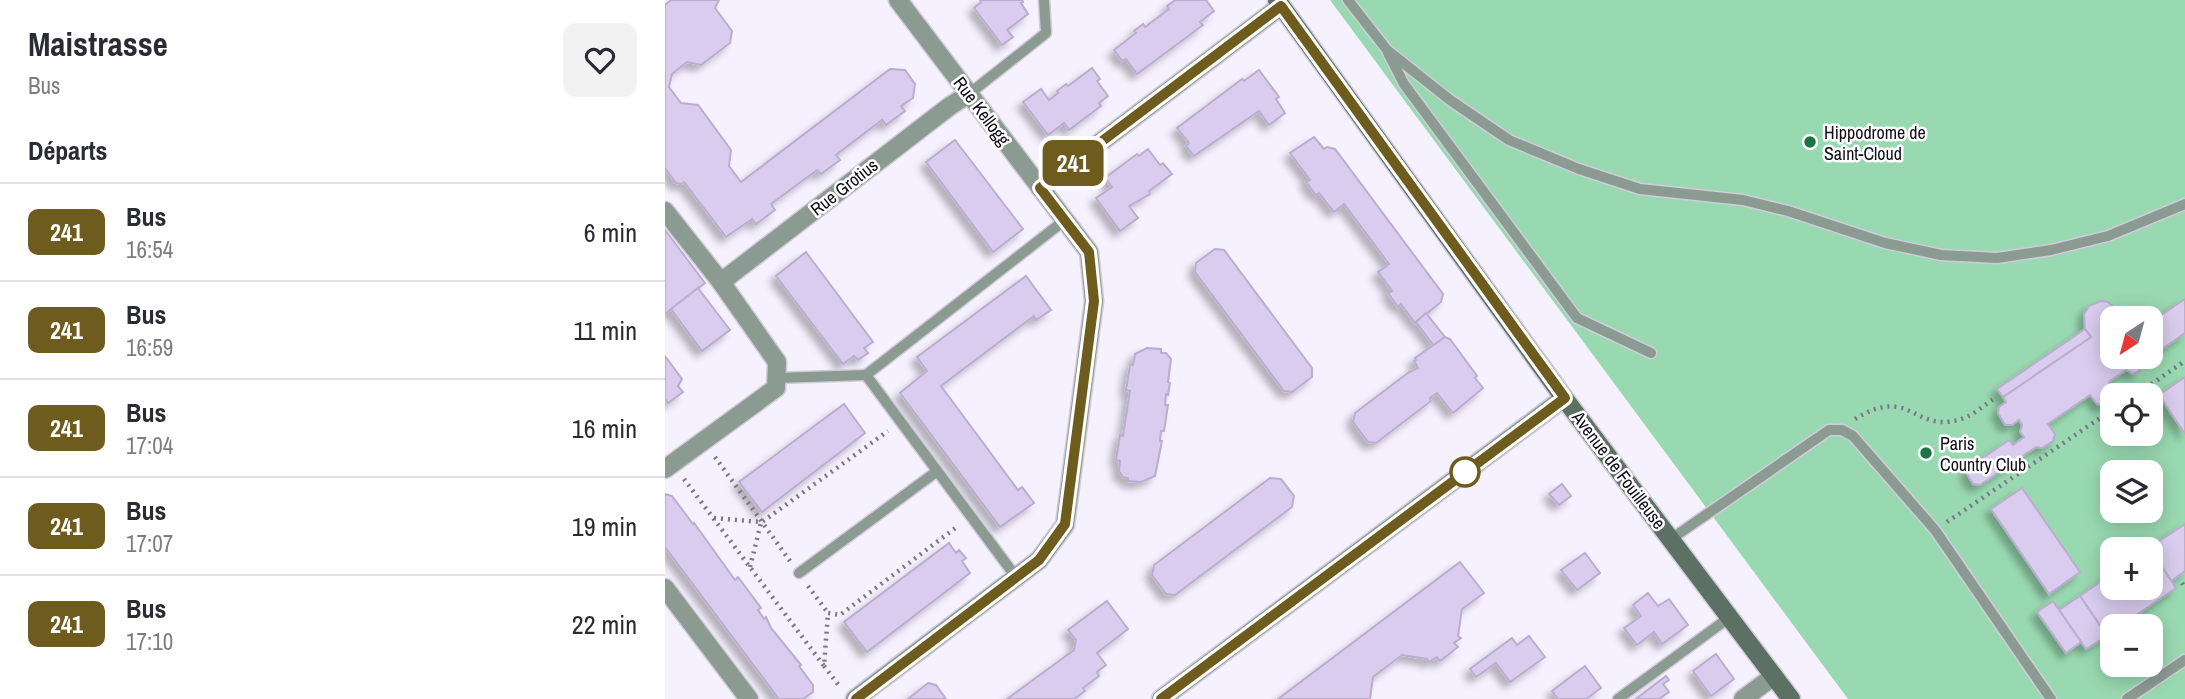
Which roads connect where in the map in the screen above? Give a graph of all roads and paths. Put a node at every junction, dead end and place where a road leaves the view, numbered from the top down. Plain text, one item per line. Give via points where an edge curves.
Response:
1 (898, 0) edge
2 (1044, 0) edge
3 (1348, 0) edge
4 (1279, 3) edge
5 (1387, 50) junction
6 (969, 94) junction
7 (1040, 188) junction
8 (2185, 204) edge
9 (665, 211) edge
10 (1065, 220) junction
11 (721, 282) junction
12 (1651, 353) dead end
13 (2185, 361) edge
14 (866, 376) junction
15 (777, 378) junction
16 (2153, 383) edge
17 (1565, 398) junction
18 (1995, 398) dead end
19 (2100, 418) edge
20 (901, 423) junction
21 (1839, 430) junction
22 (703, 441) junction
23 (665, 469) edge
24 (936, 472) junction
25 (713, 518) dead end
26 (762, 522) junction
27 (1935, 530) junction
28 (1671, 539) junction
29 (750, 567) dead end
30 (799, 573) junction
31 (1016, 578) junction
32 (665, 588) edge
33 (828, 613) dead end
34 (1730, 617) junction
35 (2185, 660) edge
36 (824, 666) dead end
37 (1774, 676) junction
38 (848, 693) edge
39 (749, 699) edge
40 (1161, 699) edge
41 (1618, 699) edge
42 (1743, 699) edge
43 (1791, 699) edge
44 (2051, 699) edge
45 (2127, 699) edge

1 - 6 street, Rue Kellogg
2 - 6 lane via 1046,33
3 - 5 lane
4 - 7 street
4 - 17 street, Avenue de Fouilleuse
5 - 8 lane via 1509,140 1579,169 1640,188 1743,200 1941,255 1997,258 2051,250 2108,236
5 - 12 lane via 1404,84 1577,318
6 - 7 street, Rue Kellogg
6 - 11 street, Rue Grotius
7 - 10 street, Rue Kellogg
9 - 11 street
10 - 14 lane
10 - 31 street, Rue Kellogg via 1089,252 1094,301 1065,524 1039,560
11 - 15 street via 777,362
13 - 16 path
14 - 15 lane
14 - 20 lane
15 - 22 street via 776,388
17 - 28 street, Avenue de Fouilleuse
17 - 40 street
18 - 21 path via 1956,421 1930,420 1889,405 1873,409
19 - 27 path
20 - 24 lane
20 - 26 path
21 - 27 lane via 1853,436
21 - 28 lane via 1825,432
22 - 23 street
22 - 26 path
24 - 30 lane
24 - 31 lane
25 - 26 path
26 - 29 path
26 - 30 path
27 - 44 lane
28 - 34 street, Avenue de Fouilleuse
30 - 33 path
31 - 38 street, Rue Kellogg
32 - 39 street
34 - 37 street, Avenue de Fouilleuse
34 - 41 lane
35 - 45 lane
36 - 38 path
37 - 42 street
37 - 43 street, Avenue de Fouilleuse

